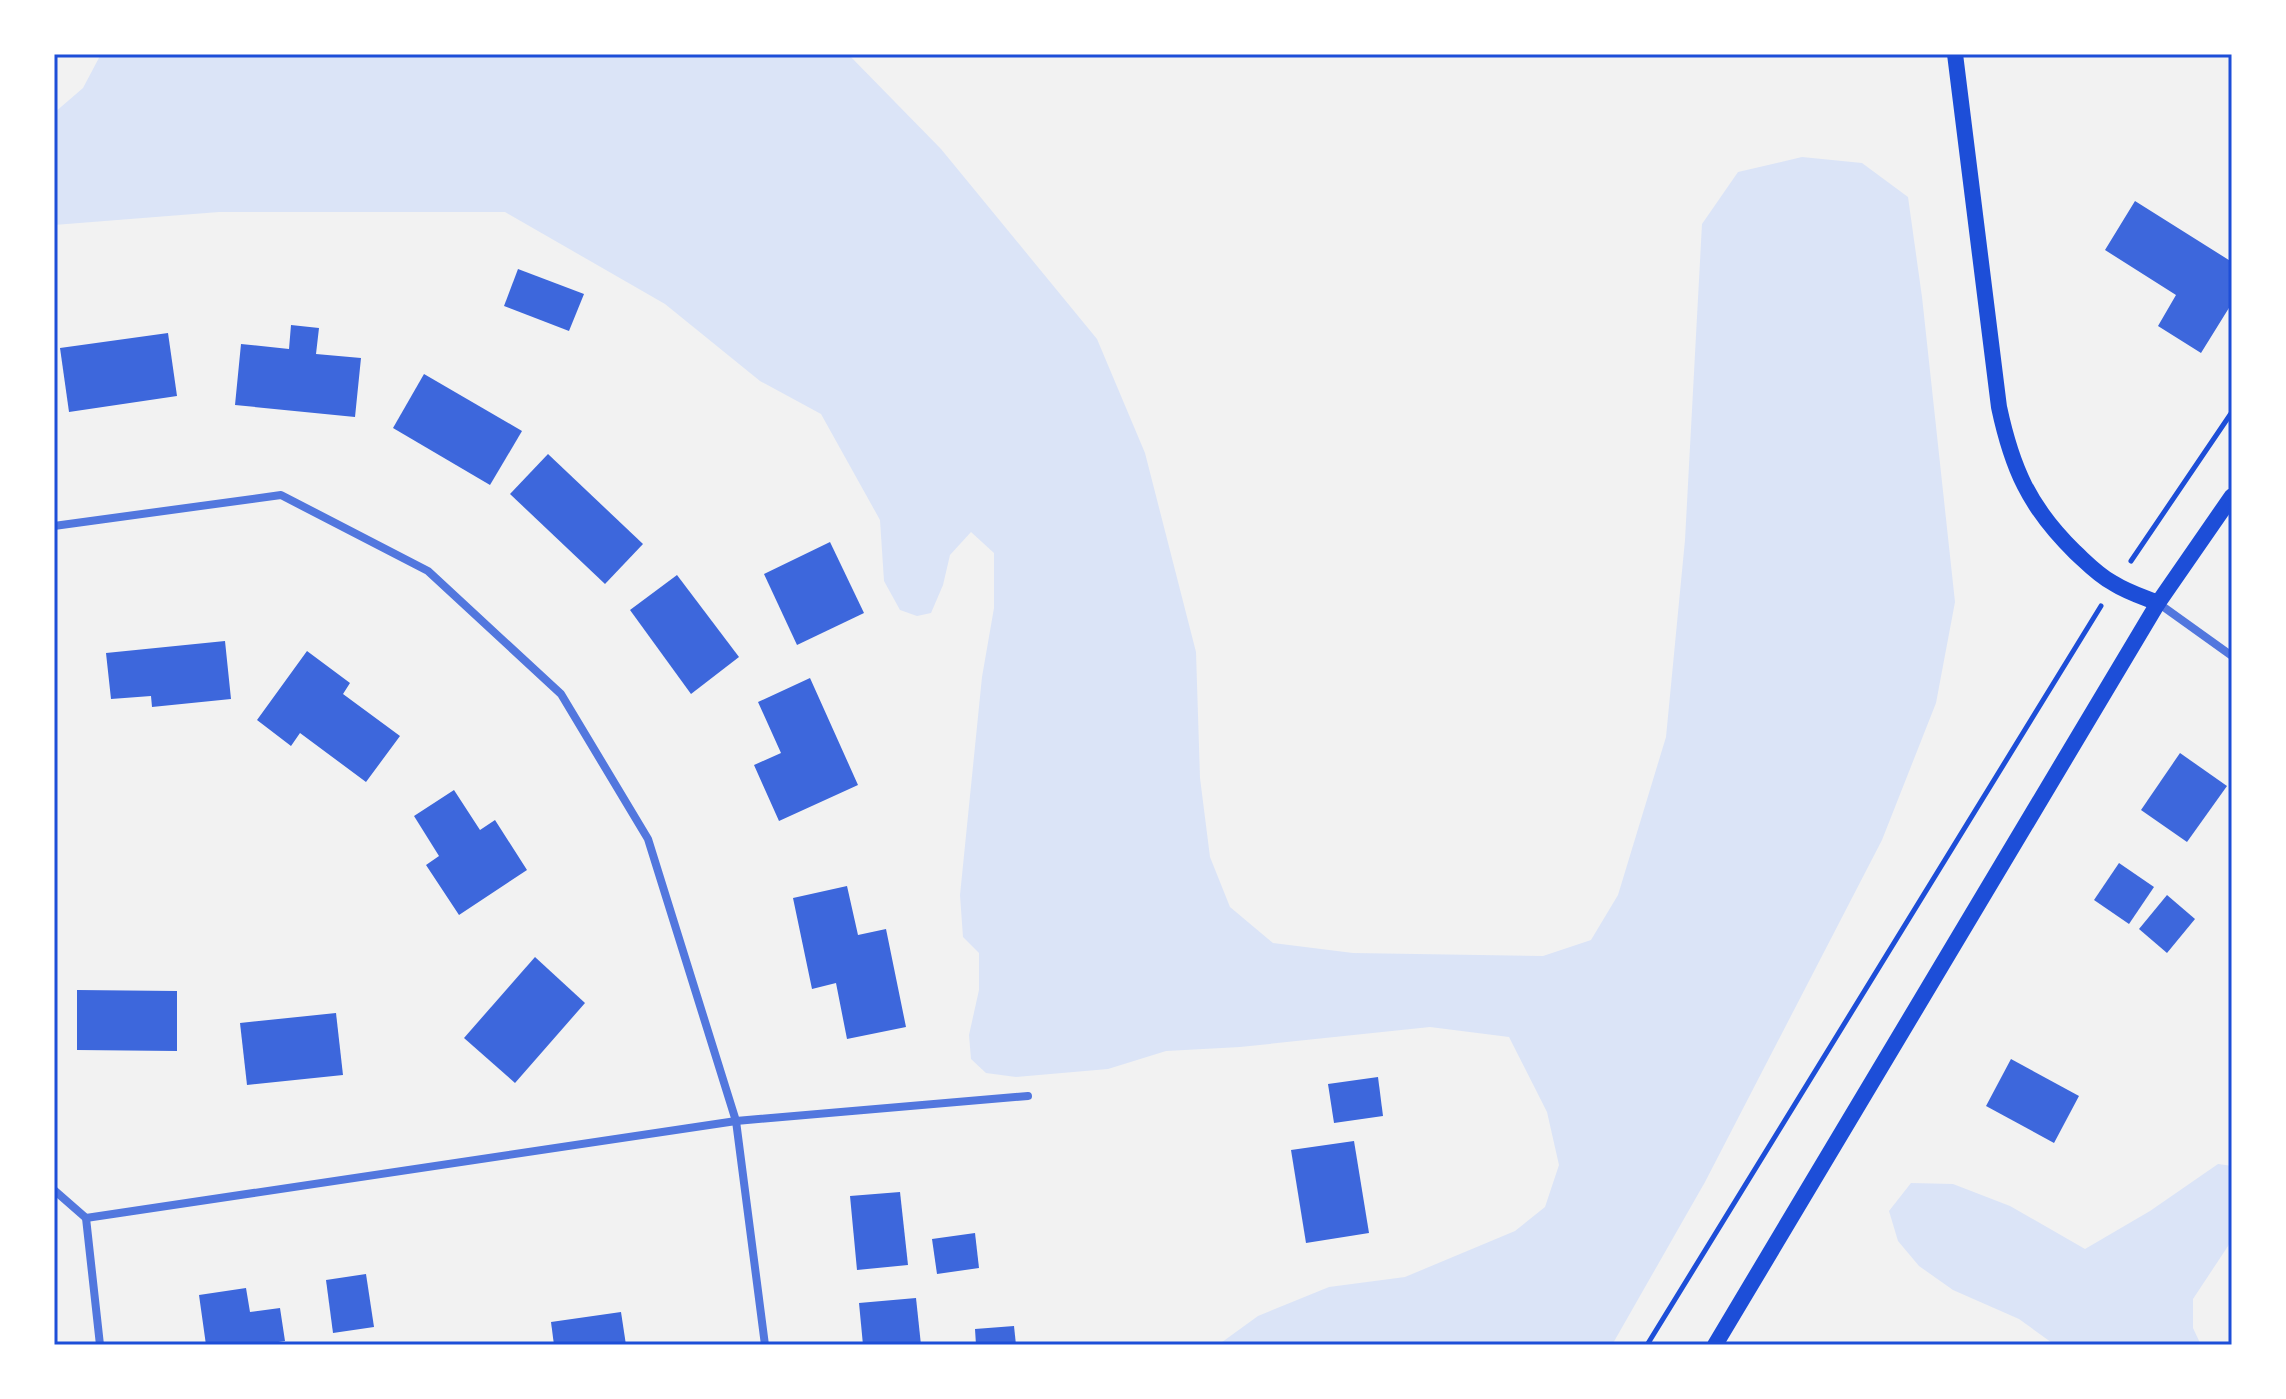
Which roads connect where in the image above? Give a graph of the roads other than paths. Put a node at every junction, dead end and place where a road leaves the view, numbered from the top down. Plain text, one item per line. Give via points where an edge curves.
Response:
1 (1955, 54) edge
2 (2232, 496) edge
3 (54, 526) edge
4 (2158, 603) junction
5 (2232, 656) edge
6 (1028, 1096) dead end
7 (736, 1121) junction
8 (54, 1190) edge
9 (86, 1218) junction
10 (100, 1345) edge
11 (765, 1345) edge
12 (1715, 1345) edge

1 - 4 main road via 1999,407 2018,476 2033,505 2096,572
2 - 4 main road
3 - 7 street via 281,495 428,571 561,694 648,839
4 - 5 street
4 - 12 main road
6 - 7 street
7 - 9 street
7 - 11 street
8 - 9 street
9 - 10 street

